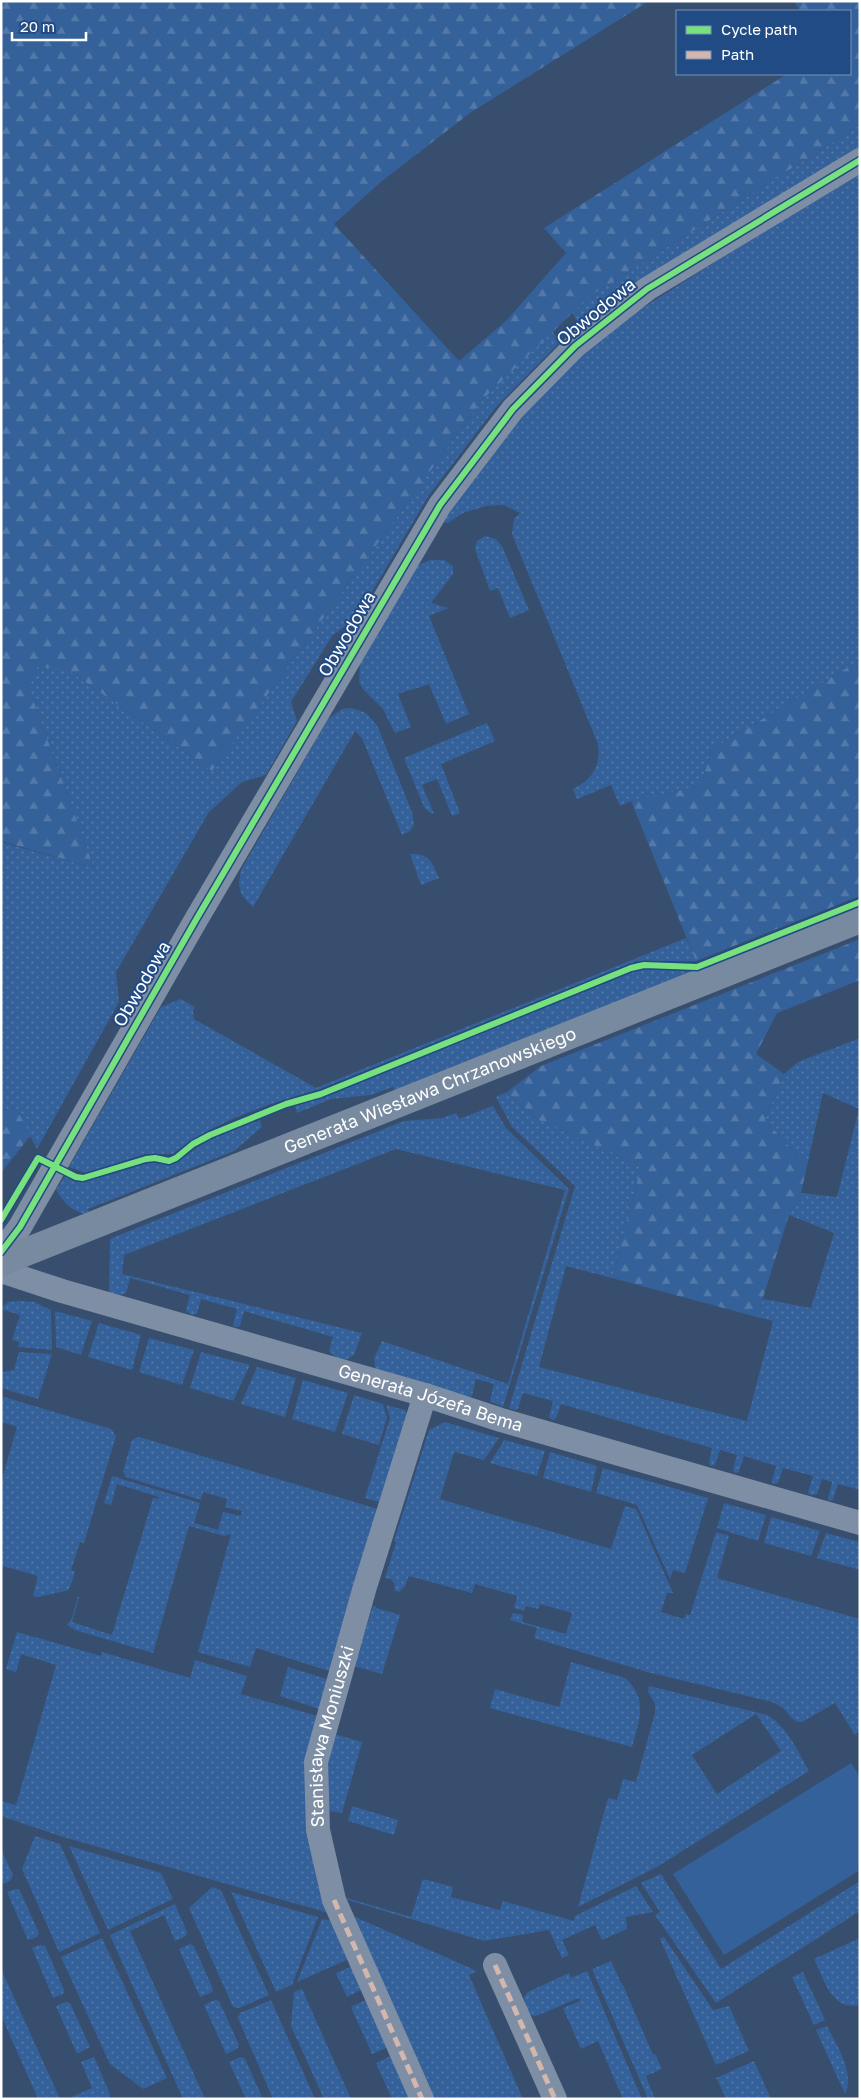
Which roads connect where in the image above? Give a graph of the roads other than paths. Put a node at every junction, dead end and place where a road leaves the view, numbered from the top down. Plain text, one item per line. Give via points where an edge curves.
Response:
1 (860, 160) edge
2 (860, 919) edge
3 (1, 1252) edge
4 (1, 1262) edge
5 (1, 1271) edge
6 (424, 1395) junction
7 (860, 1523) edge
8 (495, 1965) dead end
9 (422, 2099) edge
10 (555, 2099) edge

1 - 3 street, Obwodowa via 647,289 574,346 513,409 440,505 20,1227
2 - 4 street, Generała Wiesława Chrzanowskiego
5 - 6 street, Generała Józefa Bema
6 - 7 street, Generała Józefa Bema
6 - 9 street, Stanisława Moniuszki via 364,1590 316,1762 318,1830 334,1900
8 - 10 street

